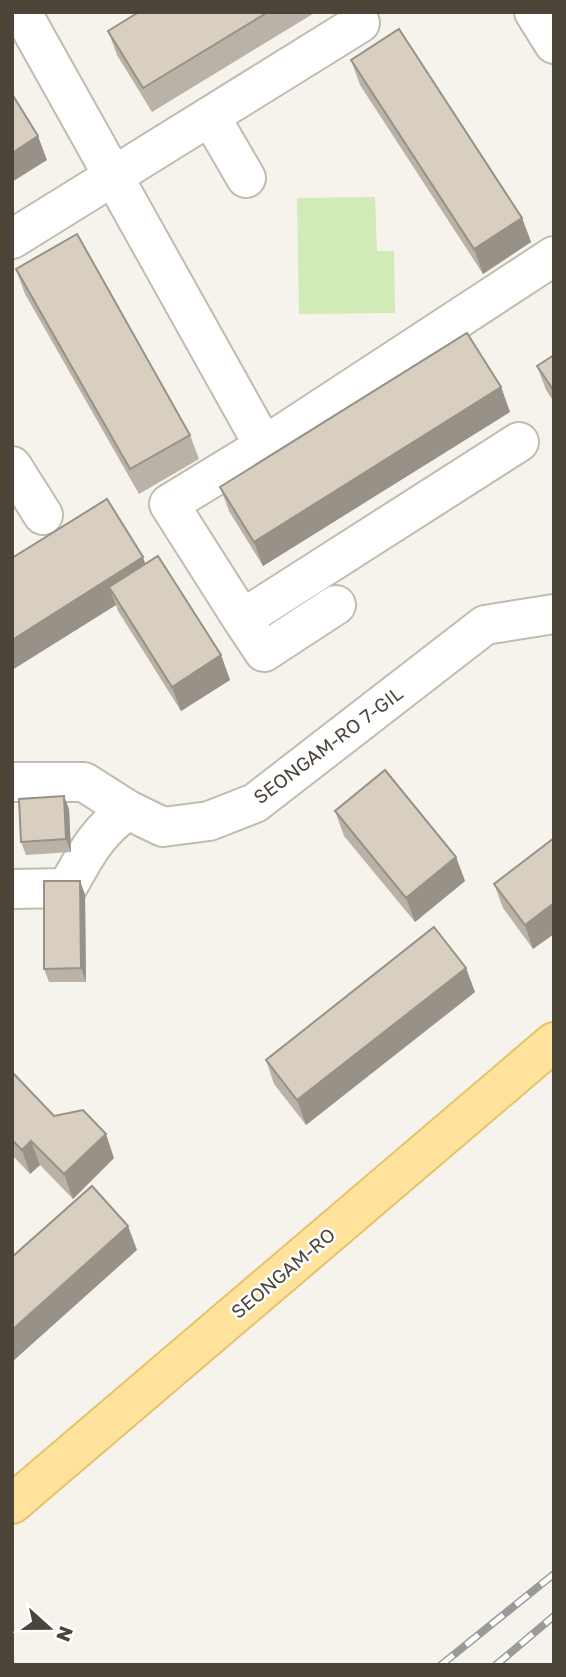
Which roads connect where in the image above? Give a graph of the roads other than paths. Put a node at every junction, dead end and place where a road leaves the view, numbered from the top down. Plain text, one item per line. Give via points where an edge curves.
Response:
1 (534, 12) edge
2 (25, 21) edge
3 (360, 23) dead end
4 (554, 44) edge
5 (210, 116) junction
6 (113, 176) junction
7 (246, 178) dead end
8 (12, 239) edge
9 (554, 256) edge
10 (519, 442) dead end
11 (264, 446) junction
12 (12, 466) edge
13 (43, 516) dead end
14 (336, 605) dead end
15 (554, 614) edge
16 (243, 620) junction
17 (12, 782) edge
18 (128, 810) junction
19 (12, 889) edge
20 (554, 1042) edge
21 (12, 1504) edge

1 - 4 street
2 - 6 street
3 - 5 street
5 - 6 street
5 - 7 street
6 - 8 street
6 - 11 street
9 - 11 street
10 - 16 street
11 - 16 street via 169,504
12 - 13 street
14 - 16 street via 264,652
15 - 18 street, SEONGAM-RO 7-GIL via 485,625 255,803 209,821 163,827
17 - 18 street, SEONGAM-RO 7-GIL via 84,782
18 - 19 street via 94,840 67,888
20 - 21 main road, SEONGAM-RO

